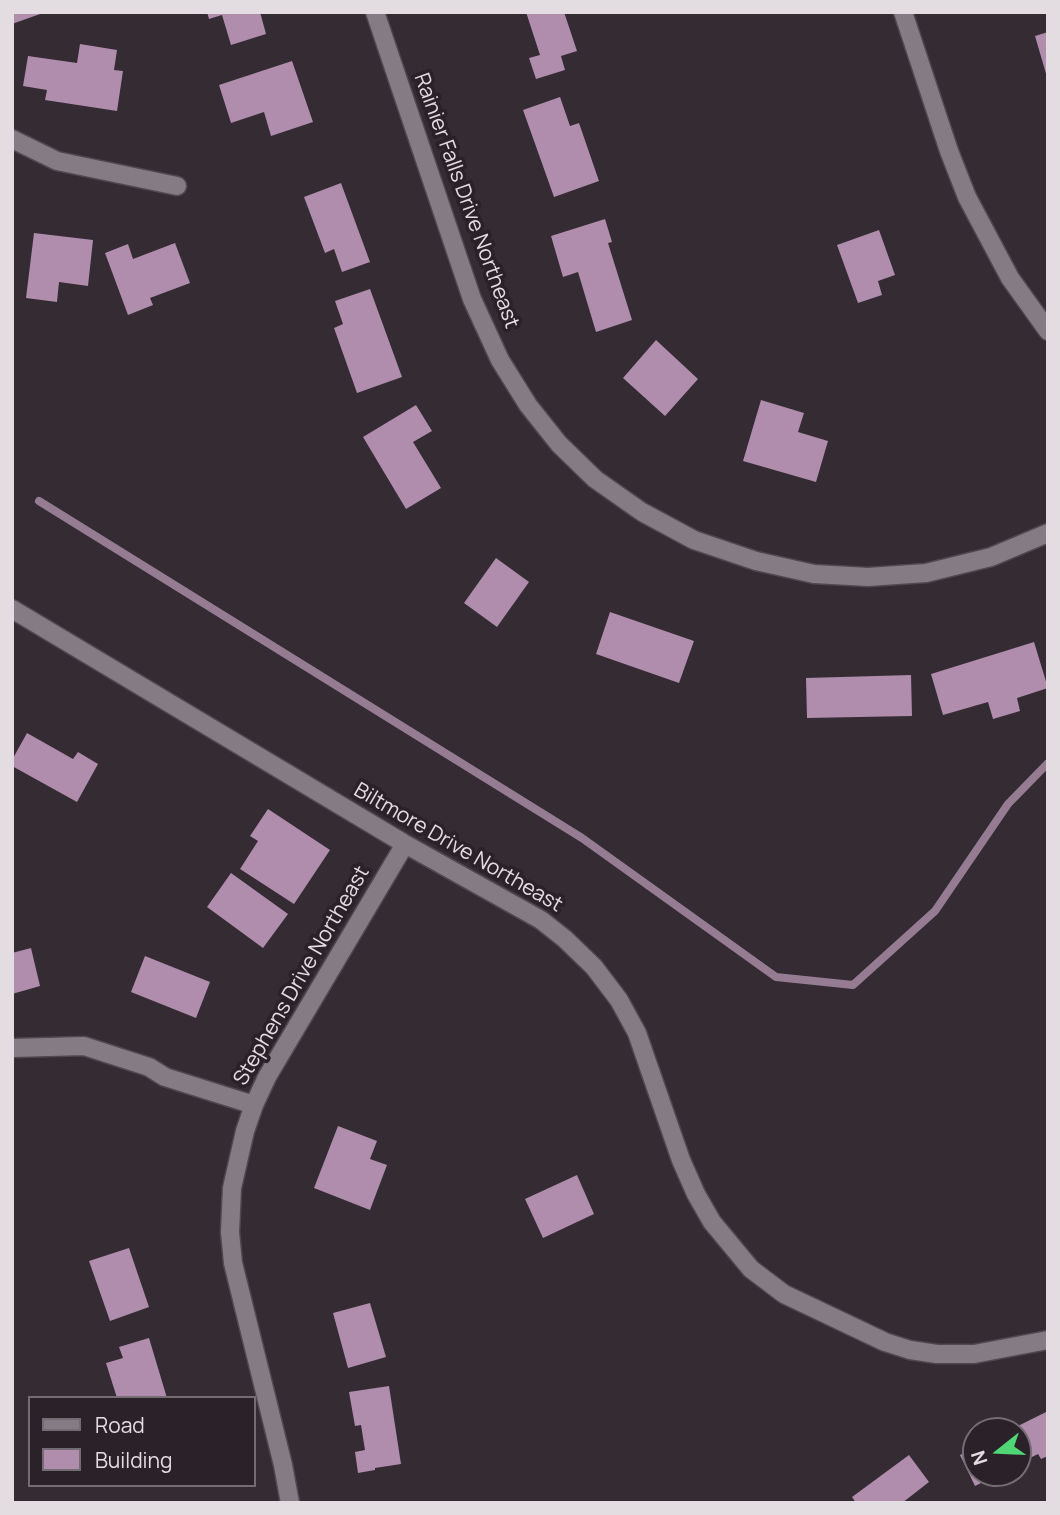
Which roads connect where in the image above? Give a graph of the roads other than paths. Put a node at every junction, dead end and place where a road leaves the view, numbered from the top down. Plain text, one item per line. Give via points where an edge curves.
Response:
1 (375, 12) edge
2 (903, 12) edge
3 (12, 139) edge
4 (177, 186) dead end
5 (1048, 331) edge
6 (1048, 533) edge
7 (12, 609) edge
8 (405, 844) junction
9 (12, 1048) edge
10 (254, 1105) junction
11 (1048, 1340) edge
12 (290, 1503) edge

1 - 6 street, Rainier Falls Drive Northeast via 472,299 500,360 559,444 595,479 694,540 814,574 926,573 992,557
2 - 5 street via 967,197 1010,278
3 - 4 street via 57,162
7 - 8 street, Biltmore Drive Northeast
8 - 10 street, Stephens Drive Northeast
8 - 11 street, Biltmore Drive Northeast via 541,920 594,967 637,1033 696,1194 712,1222 751,1269 784,1294 910,1350 974,1354
9 - 10 street via 84,1046
10 - 12 street, Stephens Drive Northeast via 236,1166 230,1232 233,1263

